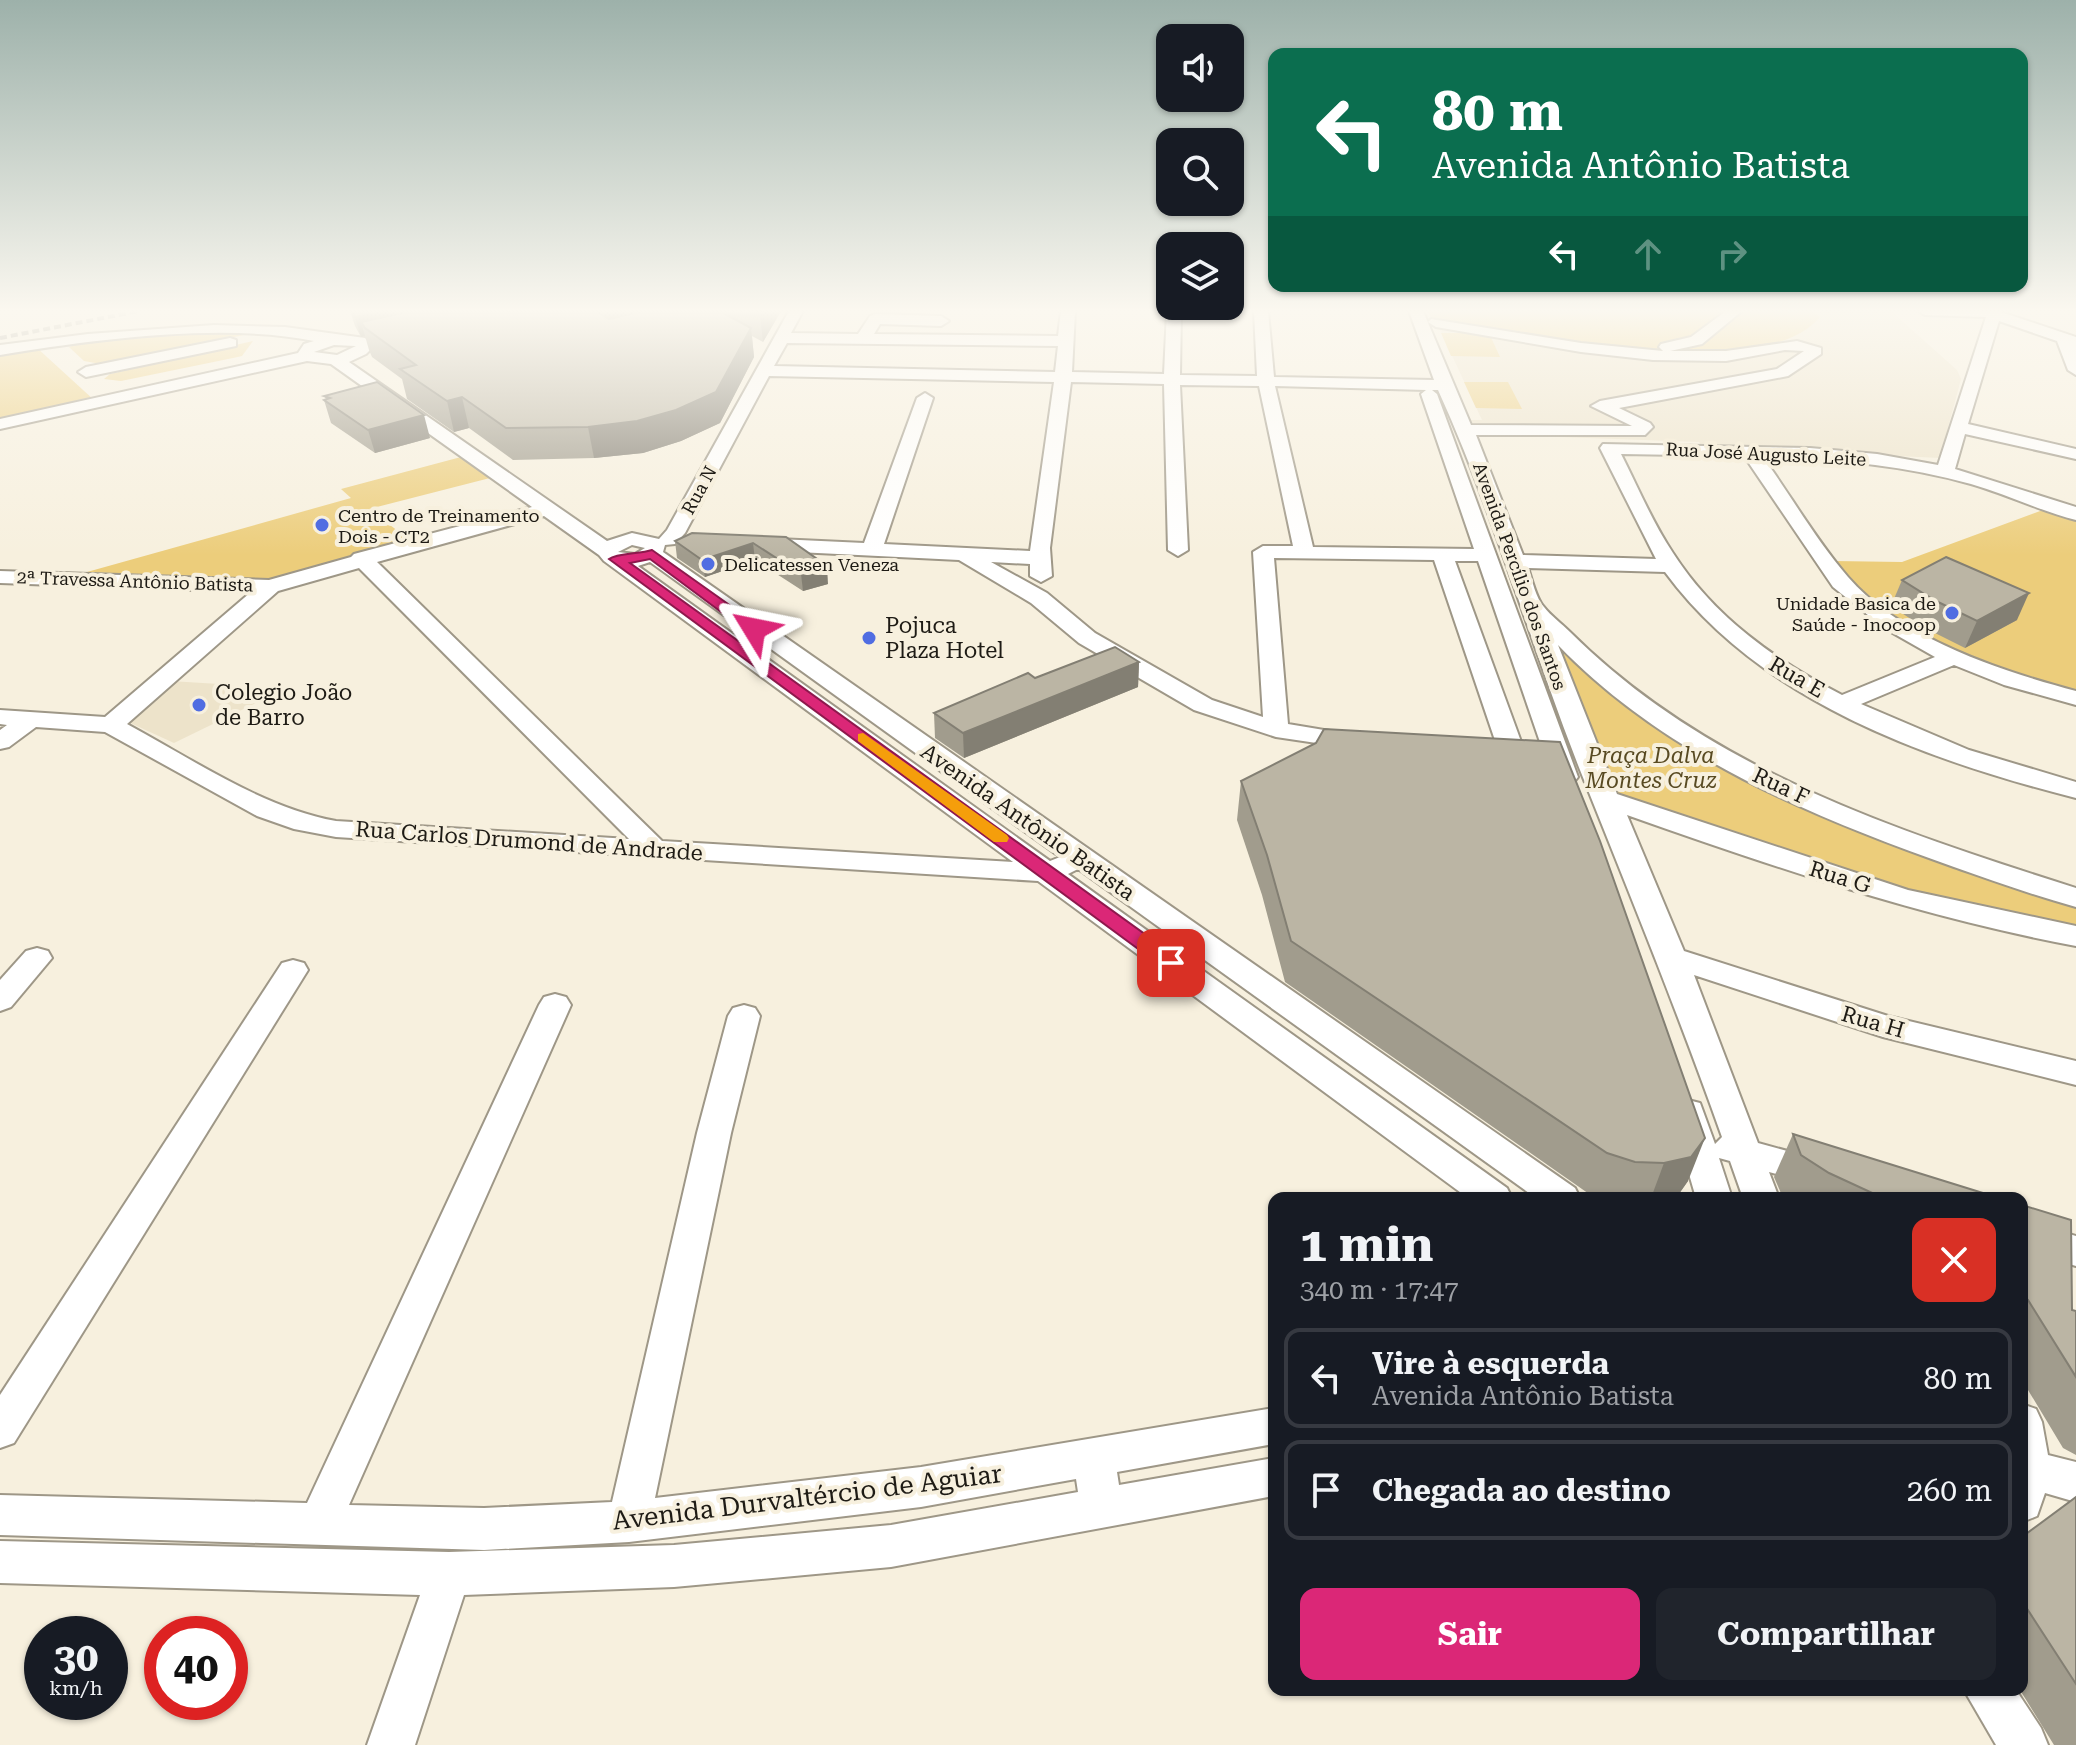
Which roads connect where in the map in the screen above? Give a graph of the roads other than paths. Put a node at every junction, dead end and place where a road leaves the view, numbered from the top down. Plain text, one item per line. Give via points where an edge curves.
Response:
1 (389, 392) edge
2 (421, 392) edge
3 (748, 392) edge
4 (1061, 392) edge
5 (1172, 392) edge
6 (1268, 392) edge
7 (1439, 392) edge
8 (1675, 392) edge
9 (1967, 392) edge
10 (108, 393) edge
11 (925, 398) dead end
12 (0, 424) edge
13 (1958, 427) junction
14 (1461, 439) junction
15 (1609, 448) junction
16 (1750, 452) junction
17 (2076, 454) edge
18 (521, 470) junction
19 (1945, 471) junction
20 (500, 476) junction
21 (571, 503) dead end
22 (546, 509) junction
23 (2076, 514) edge
24 (605, 525) dead end
25 (699, 542) edge
26 (731, 543) edge
27 (637, 548) junction
28 (872, 548) junction
29 (1178, 550) dead end
30 (1304, 551) junction
31 (1442, 553) junction
32 (965, 555) junction
33 (1488, 555) junction
34 (361, 558) junction
35 (1042, 558) junction
36 (1516, 561) junction
37 (1671, 566) junction
38 (0, 577) edge
39 (270, 586) junction
40 (1039, 598) junction
41 (1516, 600) junction
42 (1954, 657) junction
43 (2076, 698) edge
44 (1843, 703) junction
45 (0, 717) edge
46 (31, 719) junction
47 (111, 725) junction
48 (1276, 730) junction
49 (0, 742) edge
50 (1387, 745) edge
51 (1486, 755) edge
52 (1514, 758) junction
53 (1568, 785) junction
54 (2076, 790) edge
55 (1606, 796) junction
56 (655, 849) junction
57 (1080, 858) junction
58 (1048, 873) junction
59 (2076, 898) edge
60 (2076, 936) edge
61 (37, 958) dead end
62 (1674, 958) junction
63 (293, 970) dead end
64 (0, 1000) edge
65 (555, 1005) dead end
66 (744, 1016) dead end
67 (2076, 1073) edge
68 (1680, 1090) edge
69 (1701, 1145) junction
70 (1743, 1149) junction
71 (1844, 1180) edge
72 (1486, 1192) edge
73 (1553, 1192) edge
74 (1713, 1192) edge
75 (1759, 1192) edge
76 (2028, 1237) edge
77 (2076, 1251) edge
78 (1268, 1427) edge
79 (0, 1430) edge
80 (1094, 1457) junction
81 (1268, 1478) edge
82 (2076, 1482) edge
83 (2028, 1485) edge
84 (1101, 1506) junction
85 (0, 1515) edge
86 (629, 1522) junction
87 (318, 1526) junction
88 (0, 1562) edge
89 (449, 1574) junction
90 (1992, 1696) edge
91 (391, 1745) edge
92 (2024, 1745) edge

1 - 20 street, Avenida Antônio Batista
2 - 18 street
3 - 27 street, Rua N via 675,533
4 - 35 street
5 - 29 street
6 - 30 street
7 - 14 street, Avenida Percílio dos Santos
8 - 14 street via 1600,406 1642,424 1639,431
9 - 13 street
10 - 12 street
11 - 28 street
13 - 17 street
13 - 19 street
14 - 15 street, Rua José Augusto Leite
14 - 33 street, Avenida Percílio dos Santos
14 - 36 street, Avenida Percílio dos Santos
15 - 16 street, Rua José Augusto Leite
15 - 37 street, Rua E
16 - 19 street, Rua José Augusto Leite via 1878,460
16 - 42 street via 1841,582 1888,621
18 - 20 street
18 - 21 street
19 - 23 street, Rua José Augusto Leite
20 - 22 street, Avenida Antônio Batista
22 - 27 street, Avenida Antônio Batista
22 - 34 street
24 - 27 street, Avenida Antônio Batista
25 - 27 street
26 - 28 street
27 - 57 street, Avenida Antônio Batista
27 - 58 street, Avenida Antônio Batista
28 - 32 street
30 - 31 street
30 - 48 street via 1263,552
31 - 33 street
31 - 52 street
32 - 35 street
32 - 40 street
33 - 41 street, Avenida Percílio dos Santos
34 - 39 street
34 - 56 street
35 - 40 street
36 - 37 street
36 - 41 street, Avenida Percílio dos Santos
37 - 44 street, Rua E via 1738,639 1776,667
38 - 39 street, 2ª Travessa Antônio Batista
39 - 47 street
40 - 48 street via 1087,638 1167,686 1203,705
41 - 53 street, Avenida Percílio dos Santos via 1525,669
41 - 55 street, Avenida Percílio dos Santos
41 - 59 street, Rua F via 1629,696 1716,754 1878,829
42 - 43 street
42 - 44 street
44 - 54 street, Rua E via 1979,762
45 - 46 street, Rua Carlos Drumond de Andrade
46 - 47 street, Rua Carlos Drumond de Andrade
46 - 49 street
47 - 56 street, Rua Carlos Drumond de Andrade via 266,810 303,823
48 - 50 street
51 - 52 street, Rua G
52 - 53 street, Rua G
53 - 55 street, Rua G
55 - 60 street, Rua G via 1828,874 1956,911
55 - 62 street, Avenida Percílio dos Santos via 1613,839 1647,925
56 - 58 street, Rua Carlos Drumond de Andrade
57 - 58 street, Rua Carlos Drumond de Andrade
57 - 73 street, Avenida Antônio Batista
58 - 72 street, Avenida Antônio Batista
61 - 64 street
62 - 67 street, Rua H via 1883,1026
62 - 70 street, Avenida Percílio dos Santos
63 - 79 street
65 - 87 street
66 - 86 street
68 - 69 street
69 - 70 street
69 - 74 street
70 - 71 street
70 - 75 street, Avenida Percílio dos Santos
76 - 77 street
78 - 80 street, Avenida Durvaltércio de Aguiar
80 - 84 street
80 - 86 street, Avenida Durvaltércio de Aguiar via 906,1489
81 - 84 street, Avenida Durvaltércio de Aguiar
82 - 83 street
84 - 89 street, Avenida Durvaltércio de Aguiar via 891,1546 674,1566
85 - 87 street, Avenida Durvaltércio de Aguiar
86 - 87 street, Avenida Durvaltércio de Aguiar via 484,1529
88 - 89 street, Avenida Durvaltércio de Aguiar
89 - 91 street
90 - 92 street

